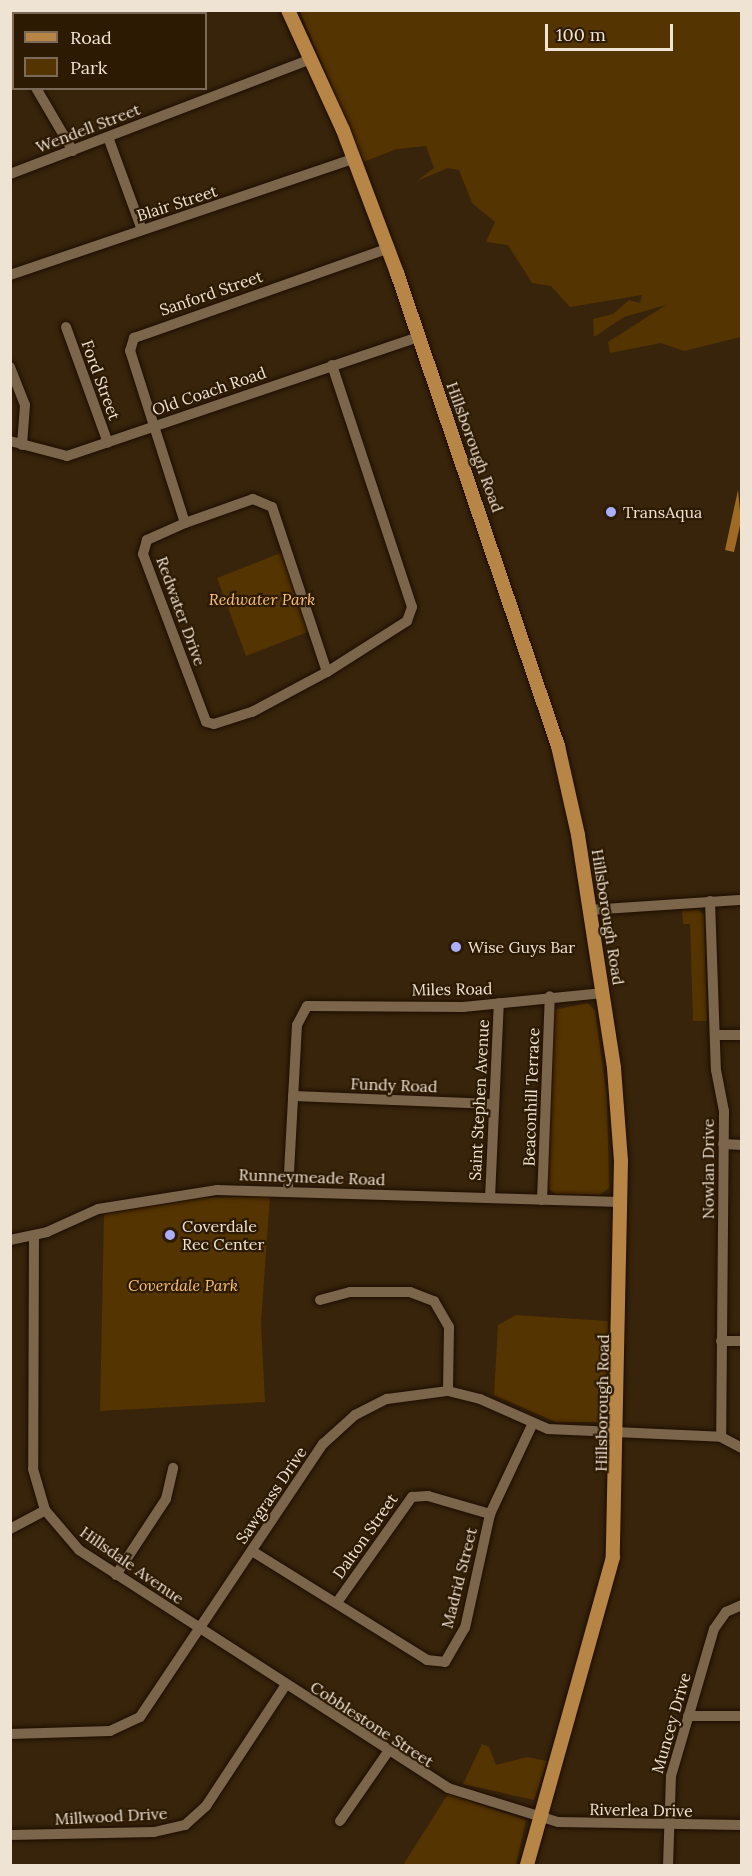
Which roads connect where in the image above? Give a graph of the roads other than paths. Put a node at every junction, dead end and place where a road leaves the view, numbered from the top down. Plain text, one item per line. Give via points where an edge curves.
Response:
1 (288, 10) edge
2 (311, 59) junction
3 (37, 90) edge
4 (108, 137) junction
5 (73, 151) junction
6 (352, 159) junction
7 (10, 174) edge
8 (142, 230) junction
9 (387, 249) junction
10 (10, 275) edge
11 (66, 327) dead end
12 (417, 337) junction
13 (332, 365) junction
14 (10, 368) edge
15 (156, 426) junction
16 (10, 441) edge
17 (108, 443) junction
18 (22, 445) junction
19 (185, 523) junction
20 (327, 672) junction
21 (741, 900) edge
22 (710, 901) junction
23 (590, 910) junction
24 (603, 993) junction
25 (550, 996) junction
26 (499, 1003) junction
27 (715, 1035) junction
28 (741, 1035) edge
29 (293, 1096) junction
30 (494, 1104) junction
31 (723, 1144) junction
32 (741, 1144) edge
33 (288, 1191) junction
34 (490, 1198) junction
35 (542, 1200) junction
36 (621, 1202) junction
37 (34, 1236) junction
38 (10, 1240) edge
39 (320, 1300) dead end
40 (721, 1341) junction
41 (741, 1341) edge
42 (448, 1391) junction
43 (532, 1425) junction
44 (618, 1432) junction
45 (721, 1437) junction
46 (741, 1448) edge
47 (173, 1467) dead end
48 (45, 1510) junction
49 (490, 1514) junction
50 (10, 1529) edge
51 (252, 1551) junction
52 (116, 1575) junction
53 (338, 1601) junction
54 (741, 1605) edge
55 (200, 1630) junction
56 (285, 1686) junction
57 (688, 1716) junction
58 (741, 1716) edge
59 (10, 1734) edge
60 (387, 1753) junction
61 (541, 1817) junction
62 (340, 1821) dead end
63 (741, 1825) edge
64 (668, 1827) junction
65 (10, 1835) edge
66 (527, 1866) edge
67 (668, 1866) edge

1 - 2 main road, Hillsborough Road
2 - 4 street, Wendell Street
2 - 6 main road, Hillsborough Road
3 - 5 street
4 - 5 street, Wendell Street
4 - 8 street
5 - 7 street, Wendell Street
6 - 8 street, Blair Street
6 - 9 main road, Hillsborough Road
8 - 10 street, Blair Street
9 - 12 main road, Hillsborough Road
9 - 15 street, Sanford Street via 134,338 130,351
11 - 17 street, Ford Street
12 - 13 street, Old Coach Road
12 - 23 main road, Hillsborough Road via 558,746
13 - 15 street, Old Coach Road
13 - 20 street, Redwater Drive via 412,607 407,621
14 - 18 street via 25,405
15 - 17 street, Old Coach Road
15 - 19 street
16 - 18 street, Old Coach Road
17 - 18 street, Old Coach Road via 67,456
19 - 20 street, Redwater Drive via 253,499 272,507
19 - 20 street, Redwater Drive via 147,540 143,554 206,722 214,724 252,712
21 - 22 street
22 - 23 street
22 - 27 street, Nowlan Drive
23 - 24 main road, Hillsborough Road
24 - 25 street, Miles Road
24 - 36 main road, Hillsborough Road via 618,1104
25 - 26 street, Miles Road
25 - 35 street, Beaconhill Terrace
26 - 29 street, Miles Road via 329,1003 303,1009 297,1025
26 - 30 street, Saint Stephen Avenue
27 - 28 street
27 - 31 street, Nowlan Drive
29 - 30 street, Fundy Road
29 - 33 street
30 - 34 street, Saint Stephen Avenue
31 - 32 street
31 - 40 street, Nowlan Drive
33 - 34 street, Runneymeade Road
33 - 37 street, Runneymeade Road via 170,1196 98,1209
34 - 35 street, Runneymeade Road
35 - 36 street, Runneymeade Road
36 - 44 main road, Hillsborough Road
37 - 38 street, Runneymeade Road
37 - 48 street, Hillsdale Avenue via 38,1298 31,1450
39 - 42 street via 350,1292 410,1292 434,1301 449,1327
40 - 41 street
40 - 45 street, Nowlan Drive
42 - 43 street, Sawgrass Drive via 480,1399
42 - 51 street, Sawgrass Drive via 387,1399 341,1425
43 - 44 street, Sawgrass Drive
43 - 49 street, Madrid Street
44 - 45 street, Sawgrass Drive
44 - 61 main road, Hillsborough Road via 611,1575
45 - 46 street
47 - 52 street via 166,1499
48 - 50 street
48 - 52 street, Hillsdale Avenue via 71,1542
49 - 53 street, Dalton Street via 428,1496 412,1497
49 - 53 street, Madrid Street via 465,1628 445,1662 427,1660
51 - 53 street, Madrid Street
51 - 55 street, Sawgrass Drive
52 - 55 street, Hillsdale Avenue
54 - 57 street, Muncey Drive via 726,1612 714,1629
55 - 56 street, Cobblestone Street
55 - 59 street, Sawgrass Drive via 134,1721 98,1732
56 - 60 street, Cobblestone Street
56 - 65 street, Millwood Drive via 206,1806 185,1825 154,1833
57 - 58 street
57 - 64 street, Muncey Drive via 671,1776
60 - 61 street, Cobblestone Street via 447,1788
60 - 62 street
61 - 64 street, Riverlea Drive
61 - 66 main road, Hillsborough Road
63 - 64 street, Riverlea Drive
64 - 67 street, Muncey Drive

